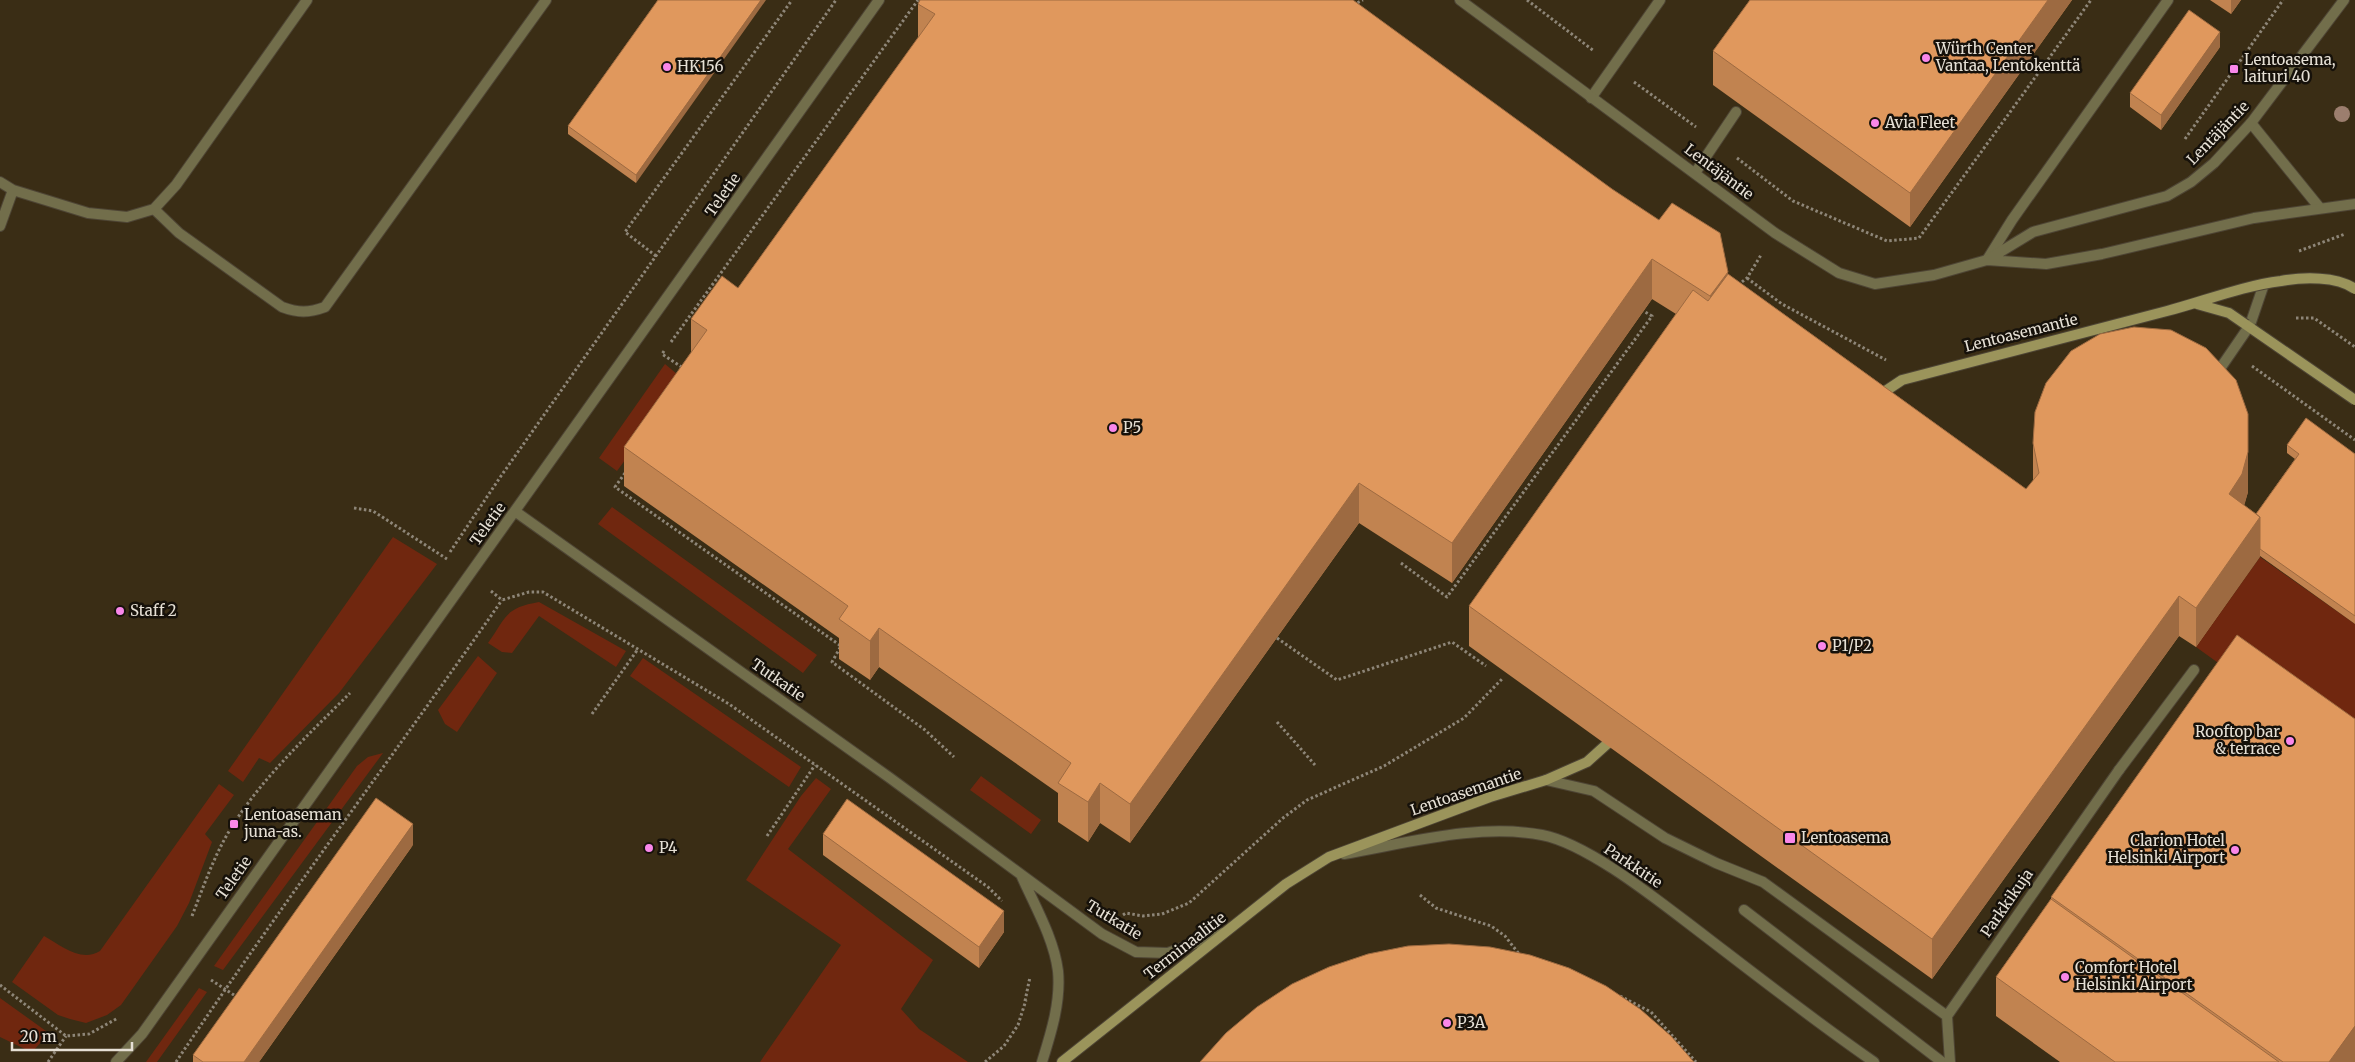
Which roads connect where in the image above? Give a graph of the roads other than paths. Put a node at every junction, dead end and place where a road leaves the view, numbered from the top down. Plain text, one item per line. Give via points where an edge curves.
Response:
1 (307, 0) edge
2 (546, 0) edge
3 (879, 0) edge
4 (1460, 0) edge
5 (1660, 0) edge
6 (2168, 0) edge
7 (2344, 0) edge
8 (1591, 98) junction
9 (1736, 112) edge
10 (2251, 123) junction
11 (1695, 173) junction
12 (0, 182) edge
13 (13, 190) junction
14 (2355, 204) edge
15 (2319, 208) junction
16 (154, 209) junction
17 (0, 226) edge
18 (1988, 260) junction
19 (2264, 284) junction
20 (2355, 289) edge
21 (2196, 304) junction
22 (2250, 326) junction
23 (2206, 387) edge
24 (2355, 400) edge
25 (1867, 403) edge
26 (516, 512) junction
27 (2194, 670) dead end
28 (1607, 744) edge
29 (1546, 780) junction
30 (1328, 857) junction
31 (1021, 876) junction
32 (1744, 910) dead end
33 (1229, 930) junction
34 (1947, 1016) junction
35 (1873, 1061) edge
36 (116, 1062) edge
37 (1042, 1062) edge
38 (1062, 1062) edge
39 (1942, 1062) edge
40 (1950, 1062) edge

1 - 16 street via 176,185
2 - 16 street via 325,307 313,312 297,312 282,307 178,233
3 - 26 street, Teletie
4 - 8 street, Lentäjäntie
5 - 8 street
6 - 18 street via 2012,220
7 - 10 street, Lentäjäntie
8 - 11 street, Lentäjäntie
9 - 11 street
10 - 15 street
10 - 18 street, Lentäjäntie via 2192,182 2166,196 2034,232
11 - 18 street, Lentäjäntie via 1775,233 1839,273 1875,284 1934,275
12 - 13 street
13 - 16 street via 88,213 126,217
13 - 17 street
14 - 15 street, Lentäjäntie
15 - 18 street, Lentäjäntie via 2254,218 2046,264
19 - 20 main road, Lentoasemantie, bridge via 2317,279 2348,284
19 - 21 main road, Lentoasemantie, bridge
19 - 22 street
21 - 22 main road, Lentoasemantie, bridge via 2230,312
21 - 25 main road, Lentoasemantie, bridge via 1902,380
22 - 23 street, bridge
22 - 24 main road, Lentoasemantie, bridge
26 - 31 street, Tutkatie via 890,778
26 - 36 street, Teletie via 142,1034
27 - 34 street, Parkkikuja via 2119,770
28 - 29 main road, Lentoasemantie via 1587,762
29 - 30 main road, Lentoasemantie via 1490,797
29 - 34 street via 1594,791 1665,838 1716,864 1763,882
30 - 33 main road, Terminaalitie via 1286,884
30 - 35 street, Parkkitie via 1451,835 1508,832 1544,835 1584,850 1660,902
31 - 33 street, Tutkatie via 1102,934 1136,952 1168,953
31 - 37 street via 1058,971 1058,1003
32 - 39 street
33 - 38 main road, Terminaalitie
34 - 40 street

